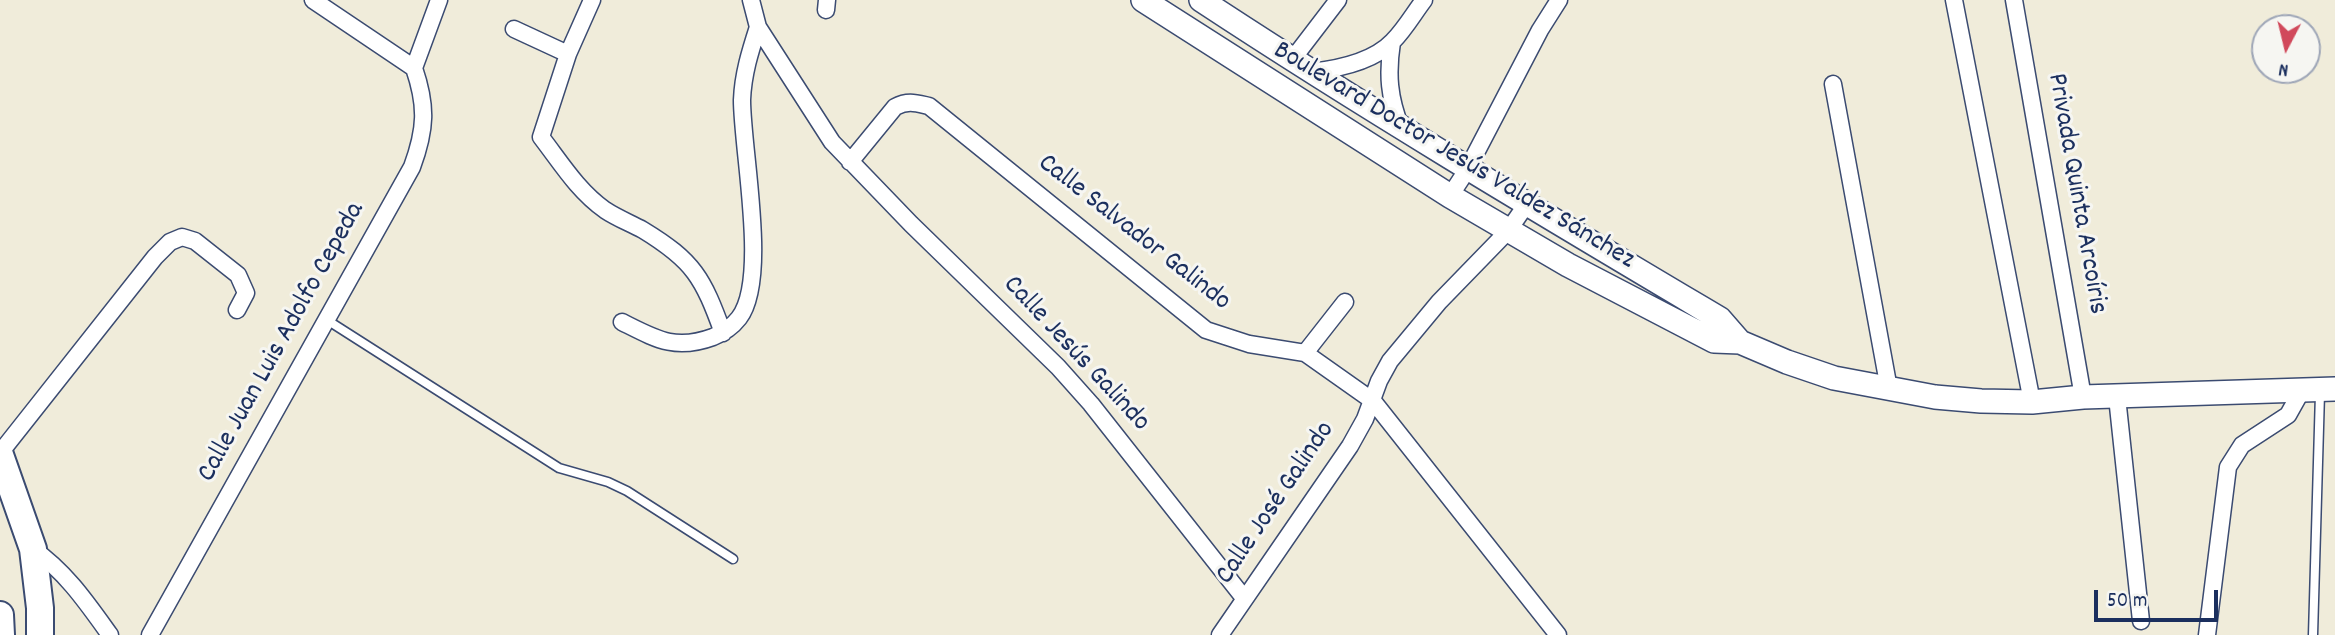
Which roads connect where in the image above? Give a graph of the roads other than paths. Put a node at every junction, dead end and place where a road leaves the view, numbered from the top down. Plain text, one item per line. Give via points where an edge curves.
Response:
1 (313, 0) edge
2 (439, 0) edge
3 (592, 0) edge
4 (751, 0) edge
5 (1143, 0) edge
6 (1201, 0) edge
7 (1338, 0) edge
8 (1424, 0) edge
9 (1559, 0) edge
10 (1954, 0) edge
11 (2014, 0) edge
12 (758, 27) junction
13 (514, 29) dead end
14 (1392, 42) junction
15 (568, 54) junction
16 (1301, 66) junction
17 (414, 68) junction
18 (1833, 85) dead end
19 (1401, 128) junction
20 (850, 162) junction
21 (1467, 170) junction
22 (1450, 197) junction
23 (1526, 205) junction
24 (1508, 231) junction
25 (1345, 302) dead end
26 (237, 310) dead end
27 (327, 320) junction
28 (622, 322) dead end
29 (723, 333) junction
30 (1740, 342) junction
31 (1305, 352) junction
32 (1889, 389) junction
33 (2319, 389) edge
34 (2083, 397) junction
35 (2117, 397) junction
36 (1373, 401) junction
37 (2032, 402) junction
38 (0, 454) edge
39 (33, 549) junction
40 (733, 559) dead end
41 (1244, 598) junction
42 (0, 615) edge
43 (2141, 621) dead end
44 (1, 635) edge
45 (40, 635) edge
46 (110, 635) edge
47 (150, 635) edge
48 (1220, 635) edge
49 (1558, 635) edge
50 (2207, 635) edge
51 (2312, 635) edge

1 - 17 street
2 - 17 street
3 - 15 street
4 - 12 street, Calle Jesús Galindo
5 - 22 main road, Boulevard Doctor Jesús Valdez Sánchez
6 - 16 main road, Boulevard Doctor Jesús Valdez Sánchez
7 - 16 street
8 - 14 street
9 - 21 street
10 - 37 street
11 - 34 street, Privada Quinta Arcoíris
12 - 20 street, Calle Jesús Galindo via 817,120
12 - 29 street via 745,64 742,101 753,259 740,317
13 - 15 street
14 - 16 street via 1332,70
14 - 19 street via 1388,86
15 - 29 street via 541,138 591,199 684,259 708,292
16 - 19 main road, Boulevard Doctor Jesús Valdez Sánchez
17 - 27 street, Calle Juan Luis Adolfo Cepeda via 424,110 421,144
18 - 32 street
19 - 21 main road, Boulevard Doctor Jesús Valdez Sánchez
20 - 31 street, Calle Salvador Galindo via 895,107 914,102 929,106 1206,330 1249,344
20 - 41 street, Calle Jesús Galindo via 1058,367
21 - 22 street
21 - 23 main road, Boulevard Doctor Jesús Valdez Sánchez
22 - 24 main road, Boulevard Doctor Jesús Valdez Sánchez
23 - 24 street, Calle José Galindo
23 - 30 main road, Boulevard Doctor Jesús Valdez Sánchez via 1720,319
24 - 30 main road, Boulevard Doctor Jesús Valdez Sánchez via 1705,338
24 - 36 street, Calle José Galindo via 1390,361
25 - 31 street
26 - 38 street via 246,293 238,275 195,240 182,237 170,242
27 - 40 lane via 559,468 627,491
27 - 47 street, Calle Juan Luis Adolfo Cepeda
28 - 29 street via 658,341 680,345
30 - 32 main road, Boulevard Doctor Jesús Valdez Sánchez via 1834,378
31 - 36 street, Calle Salvador Galindo
32 - 37 main road, Boulevard Doctor Jesús Valdez Sánchez via 1981,401
33 - 35 main road, Boulevard Doctor Jesús Valdez Sánchez
33 - 50 street via 2242,445 2228,467
33 - 51 lane
34 - 35 main road, Boulevard Doctor Jesús Valdez Sánchez
34 - 37 main road, Boulevard Doctor Jesús Valdez Sánchez
35 - 43 street
36 - 41 street, Calle José Galindo via 1350,446
36 - 49 street, Calle Salvador Galindo
38 - 39 main road
39 - 45 main road
39 - 46 street via 60,569
41 - 48 street, Calle José Galindo
42 - 44 main road

